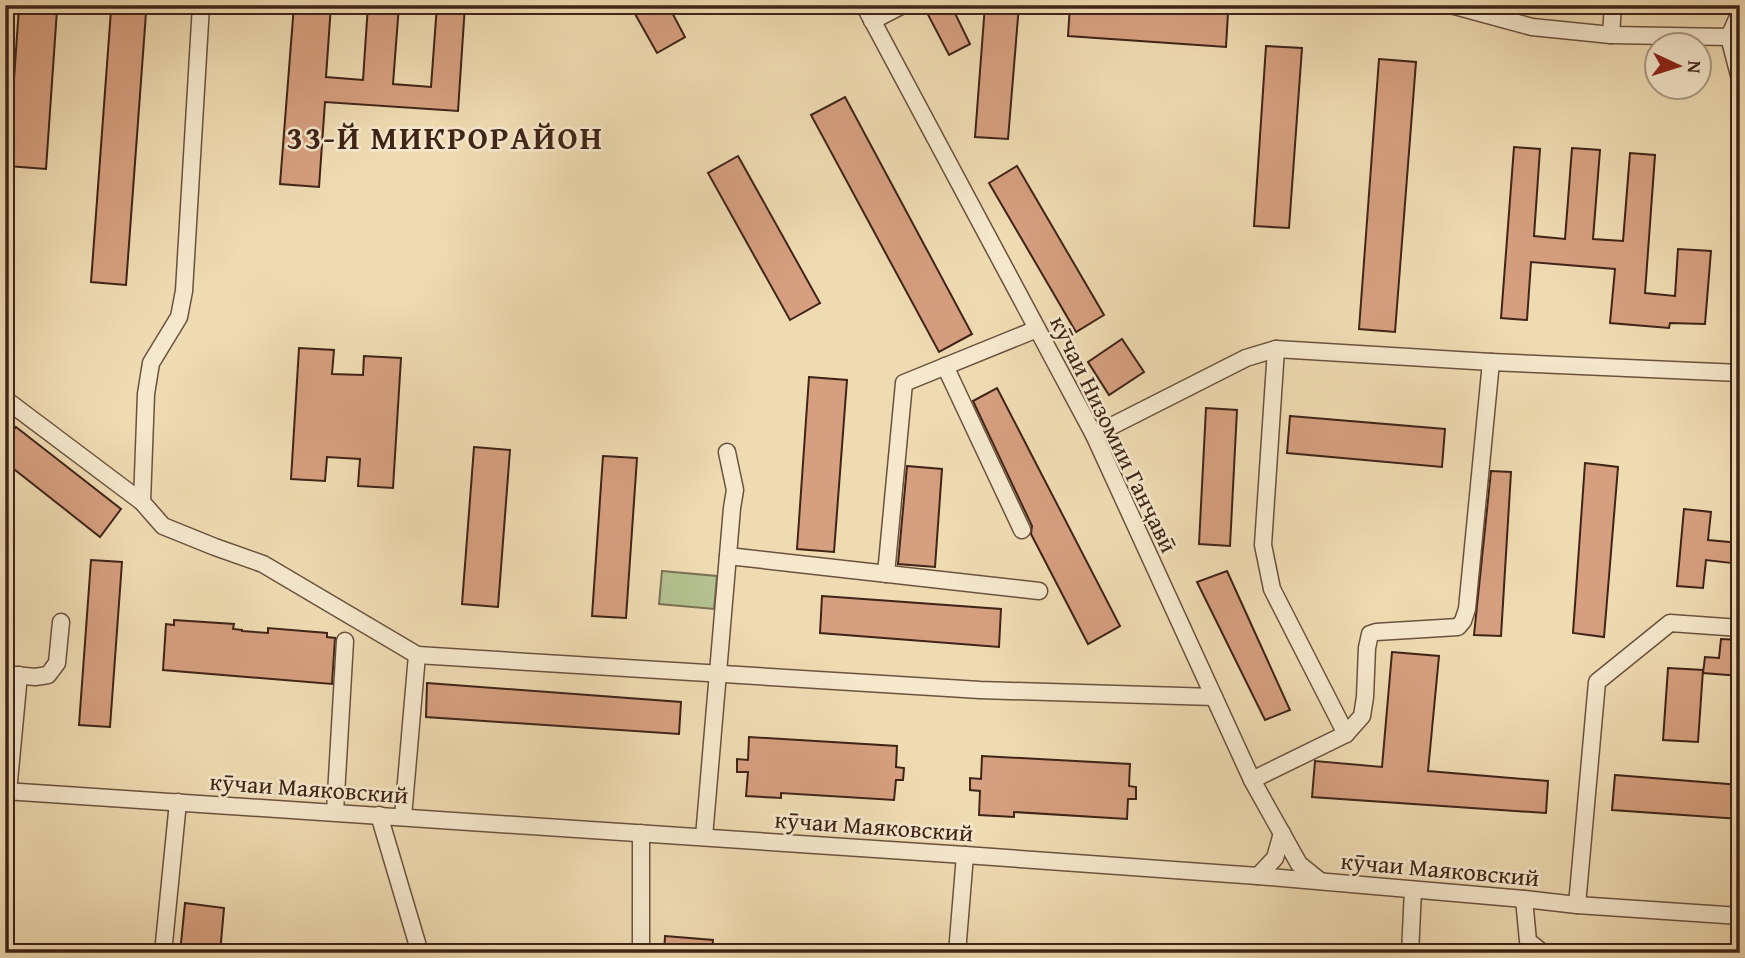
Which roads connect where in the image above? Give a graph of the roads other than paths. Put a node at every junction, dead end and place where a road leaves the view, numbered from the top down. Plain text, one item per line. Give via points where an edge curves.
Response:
1 (201, 5) edge
2 (864, 5) edge
3 (904, 5) edge
4 (1451, 5) edge
5 (1613, 5) edge
6 (1740, 12) edge
7 (872, 21) junction
8 (1611, 34) junction
9 (1729, 37) junction
10 (1740, 79) edge
11 (1037, 329) junction
12 (1276, 349) junction
13 (1491, 362) junction
14 (945, 366) junction
15 (1740, 373) edge
16 (5, 400) edge
17 (1094, 435) junction
18 (727, 452) dead end
19 (142, 502) junction
20 (1022, 530) dead end
21 (728, 556) junction
22 (886, 574) junction
23 (1039, 591) dead end
24 (61, 622) dead end
25 (1740, 628) edge
26 (345, 641) dead end
27 (417, 655) junction
28 (718, 674) junction
29 (12, 675) edge
30 (1214, 697) junction
31 (1346, 734) junction
32 (1252, 780) junction
33 (7, 791) edge
34 (178, 802) junction
35 (335, 812) junction
36 (379, 815) junction
37 (403, 817) junction
38 (641, 833) junction
39 (1282, 833) junction
40 (704, 837) junction
41 (965, 855) junction
42 (1258, 876) junction
43 (1320, 881) junction
44 (1413, 890) junction
45 (1524, 899) junction
46 (1577, 905) junction
47 (1740, 916) edge
48 (163, 953) edge
49 (420, 953) edge
50 (641, 953) edge
51 (957, 953) edge
52 (1410, 953) edge
53 (1543, 953) edge

1 - 19 street via 184,291 179,317 151,363
2 - 7 street, кӯчаи Низомии Ганҷавӣ
3 - 7 street
4 - 8 street via 1532,27
5 - 8 street
6 - 9 street
7 - 11 street, кӯчаи Низомии Ганҷавӣ
8 - 9 street
9 - 10 street
11 - 14 street
11 - 17 street, кӯчаи Низомии Ганҷавӣ
12 - 13 street
12 - 17 street via 1246,358
12 - 31 street via 1264,545 1272,589
13 - 15 street
13 - 31 street via 1464,621 1458,627 1370,634 1362,716
14 - 20 street
14 - 22 street via 904,383
16 - 19 street
17 - 30 street, кӯчаи Низомии Ганҷавӣ
18 - 21 street via 735,490
19 - 27 street via 163,526 263,564
21 - 22 street
21 - 28 street
22 - 23 street
24 - 29 street via 57,663 48,675
25 - 46 street via 1670,623 1597,682
26 - 35 street
27 - 28 street
27 - 37 street
28 - 30 street via 980,690
28 - 40 street
29 - 33 street
30 - 32 street, кӯчаи Низомии Ганҷавӣ
31 - 32 street
32 - 39 street, кӯчаи Низомии Ганҷавӣ
33 - 34 street, кӯчаи Маяковский
34 - 35 street, кӯчаи Маяковский
34 - 48 street
35 - 36 street, кӯчаи Маяковский
36 - 37 street, кӯчаи Маяковский
36 - 49 street
37 - 38 street, кӯчаи Маяковский
38 - 40 street, кӯчаи Маяковский
38 - 50 street
39 - 42 street via 1275,858
39 - 43 street, кӯчаи Низомии Ганҷавӣ via 1299,864
40 - 41 street, кӯчаи Маяковский
41 - 42 street, кӯчаи Маяковский
41 - 51 street
42 - 43 street, кӯчаи Маяковский
43 - 44 street, кӯчаи Маяковский
44 - 45 street, кӯчаи Маяковский
44 - 52 street
45 - 46 street, кӯчаи Маяковский
45 - 53 street via 1528,942
46 - 47 street, кӯчаи Маяковский

